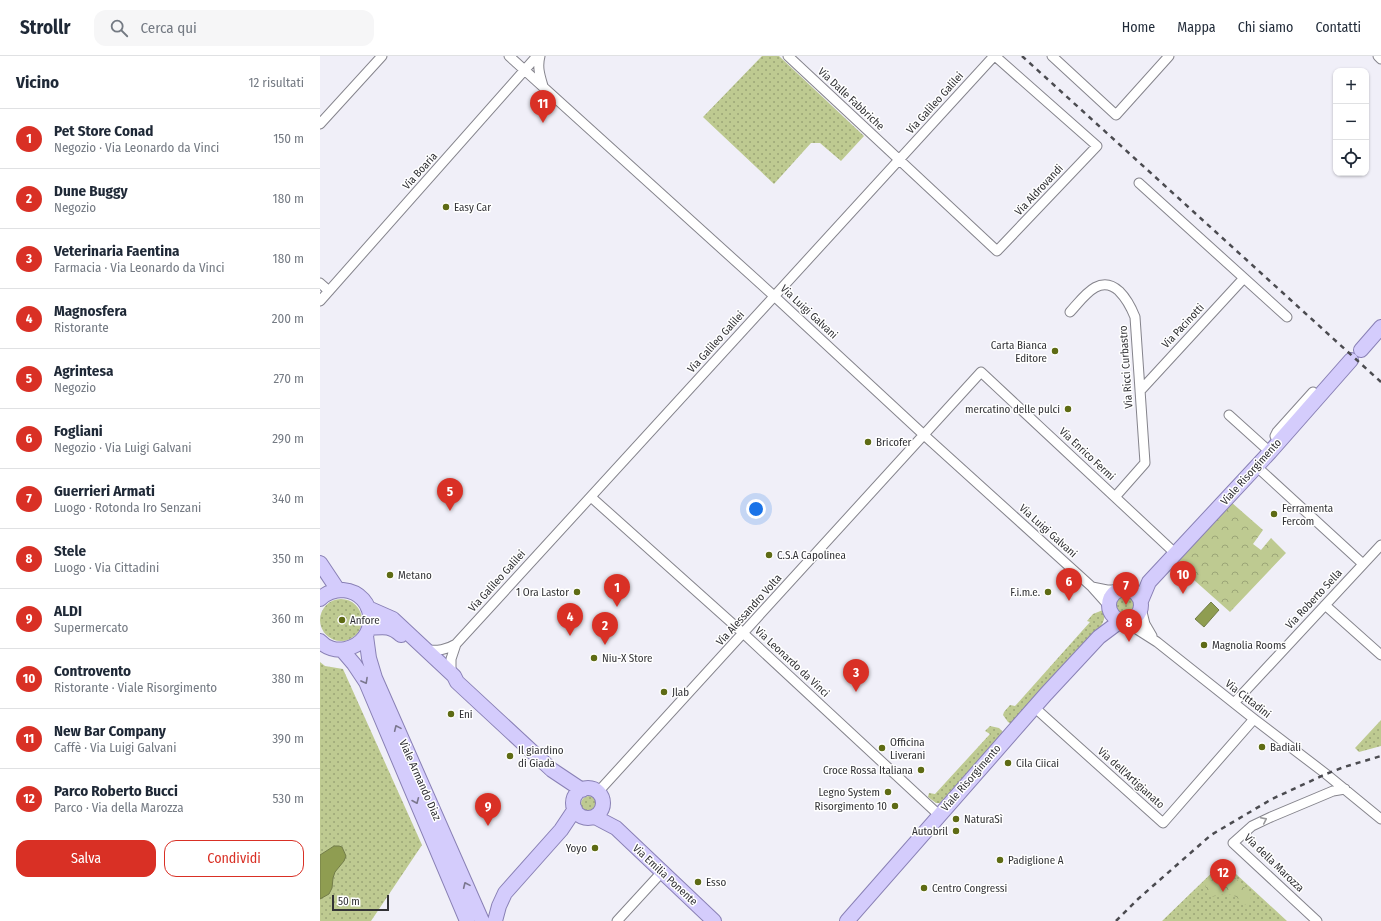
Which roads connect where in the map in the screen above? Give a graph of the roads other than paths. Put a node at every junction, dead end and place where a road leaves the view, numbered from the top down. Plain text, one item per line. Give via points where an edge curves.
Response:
1 (382, 56) edge
2 (509, 56) edge
3 (537, 56) edge
4 (540, 56) edge
5 (788, 56) edge
6 (995, 56) edge
7 (1052, 56) edge
8 (1168, 56) edge
9 (1378, 56) edge
10 (1381, 59) edge
11 (525, 70) junction
12 (544, 87) junction
13 (322, 118) edge
14 (899, 160) junction
15 (1139, 183) dead end
16 (1244, 278) junction
17 (320, 283) edge
18 (329, 291) junction
19 (774, 296) junction
20 (320, 301) edge
21 (1070, 312) dead end
22 (1287, 317) dead end
23 (1381, 328) edge
24 (981, 372) joint
25 (1140, 391) junction
26 (1313, 392) dead end
27 (1229, 415) dead end
28 (924, 435) junction
29 (1274, 447) junction
30 (1256, 466) junction
31 (591, 497) junction
32 (1115, 497) junction
33 (1381, 544) edge
34 (1176, 554) junction
35 (320, 563) edge
36 (1363, 564) junction
37 (1148, 582) junction
38 (1092, 587) junction
39 (338, 590) junction
40 (1124, 590) junction
41 (320, 599) edge
42 (1141, 605) junction
43 (1325, 605) junction
44 (368, 608) junction
45 (1110, 609) junction
46 (1123, 621) junction
47 (368, 632) junction
48 (743, 633) junction
49 (1099, 638) junction
50 (320, 641) edge
51 (1157, 642) junction
52 (456, 644) junction
53 (342, 650) junction
54 (426, 650) junction
55 (1381, 655) edge
56 (454, 677) junction
57 (1234, 703) junction
58 (1034, 707) junction
59 (1254, 719) junction
60 (1345, 790) junction
61 (598, 792) joint
62 (585, 807) junction
63 (939, 815) junction
64 (1381, 819) edge
65 (662, 872) junction
66 (467, 921) edge
67 (482, 921) edge
68 (495, 921) edge
69 (617, 921) edge
70 (714, 921) edge
71 (847, 921) edge
72 (1317, 921) edge

1 - 13 street
2 - 11 street, Via Luigi Galvani
3 - 11 street, Via Boaria
4 - 12 street via 538,65
5 - 14 street, Via Dalle Fabbriche
6 - 14 street, Via Galileo Galilei
6 - 14 street, Via Aldrovandi via 1097,146 998,251
7 - 8 street via 1116,115
9 - 10 street
11 - 12 street, Via Luigi Galvani
11 - 18 street, Via Boaria
12 - 19 street, Via Luigi Galvani
14 - 19 street, Via Galileo Galilei
15 - 16 street
16 - 22 street
16 - 25 street, Via Pacinotti
17 - 18 street
18 - 20 street, Via Boaria
19 - 28 street, Via Luigi Galvani
19 - 31 street, Via Galileo Galilei
21 - 25 street, Via Ricci Curbastro via 1094,288 1102,284 1111,285 1124,297 1135,317
23 - 29 main road, Viale Risorgimento
24 - 28 street, Via Alessandro Volta
24 - 32 street, Via Enrico Fermi
25 - 32 street, Via Ricci Curbastro via 1144,463
26 - 29 street via 1277,432
27 - 29 street
28 - 38 street, Via Luigi Galvani
28 - 48 street, Via Alessandro Volta
29 - 30 main road, Viale Risorgimento
30 - 34 main road, Viale Risorgimento
30 - 36 street
31 - 48 street, Via Leonardo da Vinci
31 - 52 street, Via Galileo Galilei
32 - 34 street, Via Enrico Fermi
33 - 36 street, Via Roberto Sella
34 - 37 main road, Viale Risorgimento
35 - 39 main road
36 - 43 street, Via Roberto Sella
37 - 40 main road, Viale Risorgimento
37 - 42 main road, Viale Risorgimento
38 - 40 street
38 - 45 street, Via Luigi Galvani
39 - 41 main road
39 - 44 main road via 354,593
40 - 42 main road via 1137,594
40 - 45 main road via 1113,595 1109,603
42 - 46 main road via 1140,612 1135,618
42 - 51 street, Via Cittadini via 1145,624
43 - 55 street
43 - 57 street, Via Roberto Sella
44 - 47 main road, Viale Armando Diaz via 371,618
44 - 54 main road, Via Emilia Ponente via 393,619
45 - 46 main road via 1114,617
45 - 49 main road, Viale Risorgimento via 1108,620
46 - 49 main road, Viale Risorgimento
46 - 51 street, Via Cittadini
47 - 53 main road via 359,644
47 - 56 main road, Via Emilia Ponente via 386,626 396,630 449,680
67 -> 47 main road, Viale Armando Diaz via 375,678 369,658
48 - 61 street, Via Alessandro Volta
48 - 63 street, Via Leonardo da Vinci
49 - 58 main road, Viale Risorgimento
50 - 53 main road via 332,649
51 - 57 street, Via Cittadini
52 - 54 street, Via Galileo Galilei via 439,651
52 - 56 street, Via Galileo Galilei via 451,659
53 -> 66 main road, Viale Armando Diaz via 366,682
54 - 56 main road, Via Emilia Ponente
56 - 62 main road, Via Emilia Ponente via 552,770
57 - 59 street, Via Cittadini
58 - 59 street, Via dell'Artigianato via 1163,823
58 - 63 main road, Viale Risorgimento
59 - 60 street, Via Cittadini
60 - 64 street, Via Cittadini
72 -> 60 street, Via della Marozza via 1233,844 1252,826 1333,791
61 - 62 main road via 592,789
62 - 65 main road, Via Emilia Ponente via 616,828
62 - 68 main road via 561,830 502,897
63 - 71 main road, Viale Risorgimento
65 - 69 street
65 - 70 main road, Via Emilia Ponente

